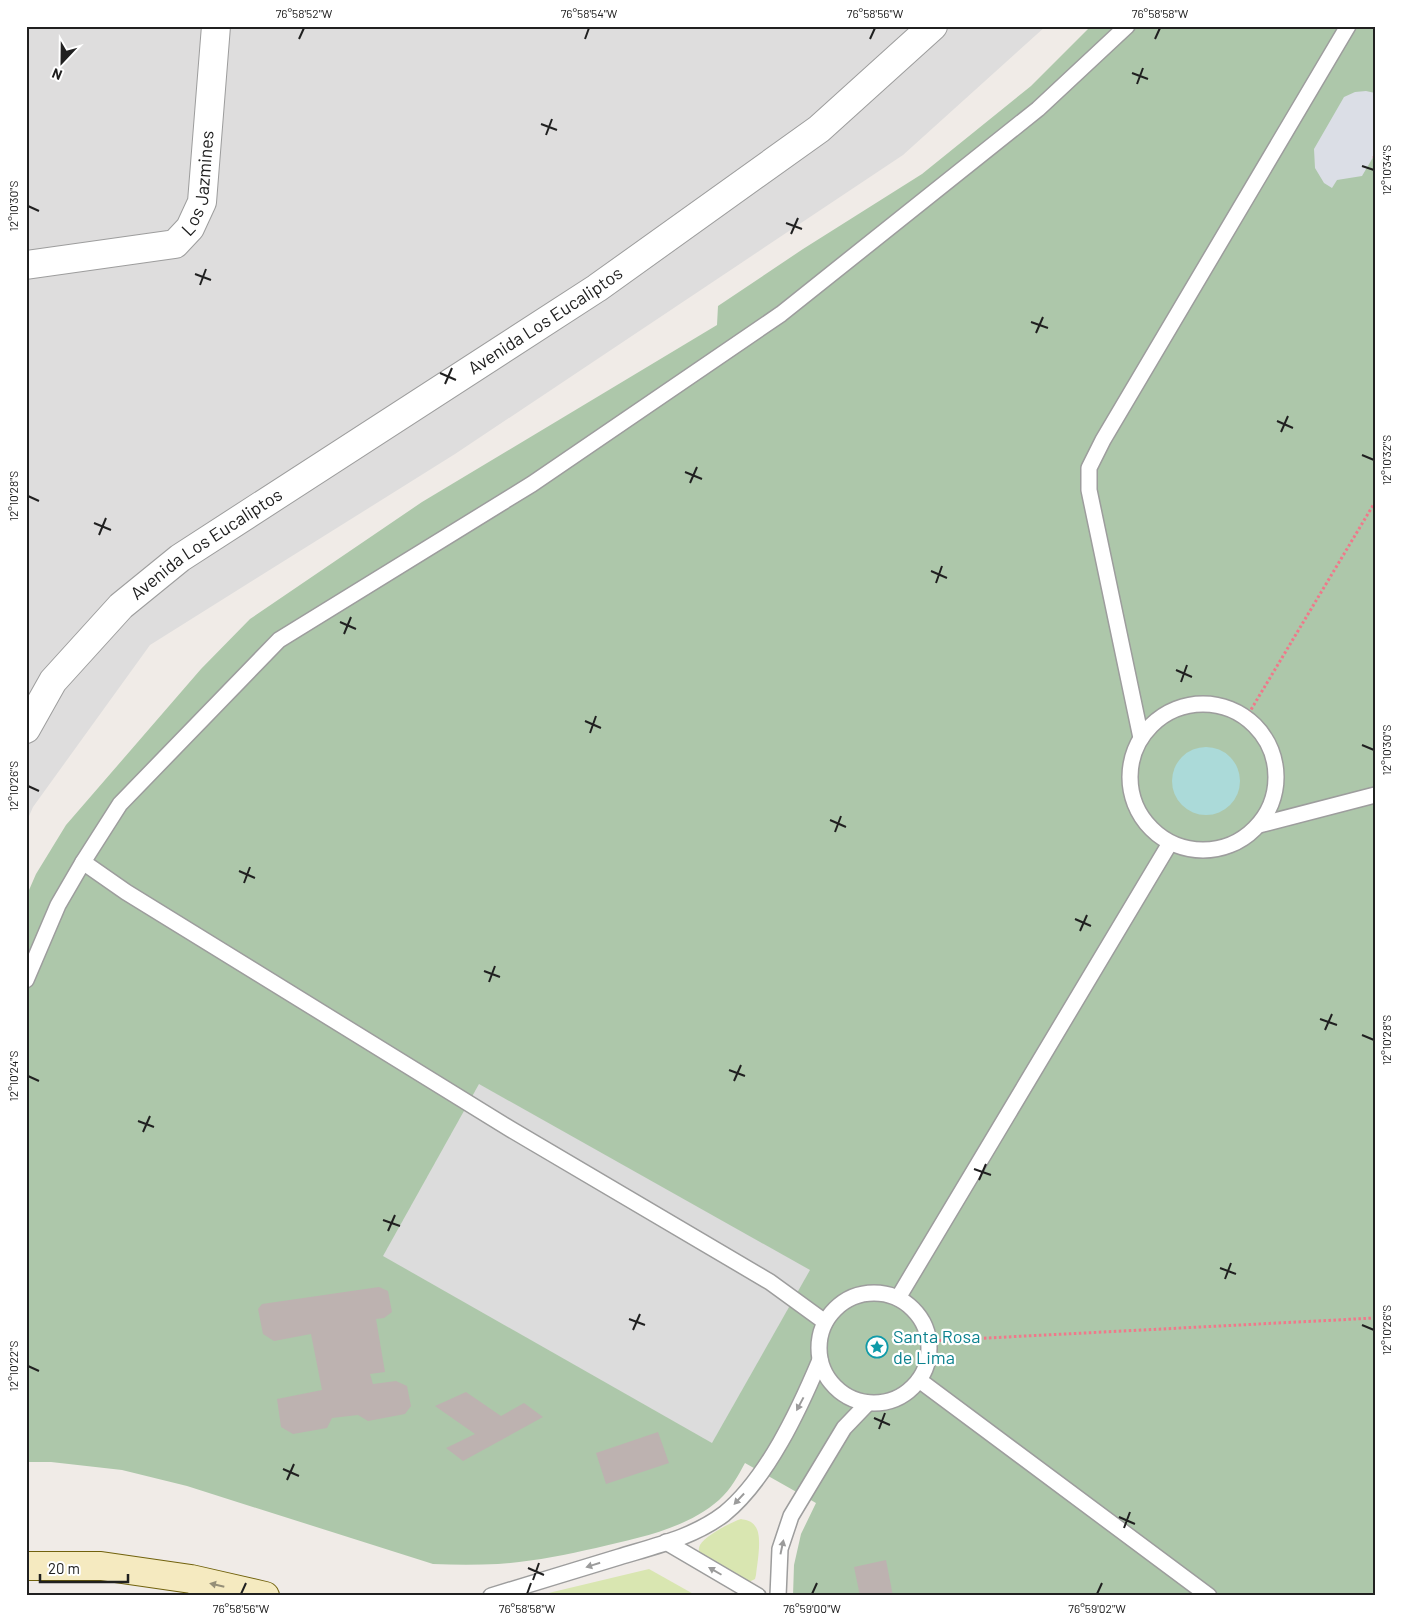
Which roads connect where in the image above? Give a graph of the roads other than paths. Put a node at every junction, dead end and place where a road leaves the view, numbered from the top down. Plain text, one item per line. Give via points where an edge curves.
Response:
1 (216, 26) edge
2 (932, 26) edge
3 (1128, 26) edge
4 (1348, 26) edge
5 (26, 265) edge
6 (26, 729) edge
7 (1141, 738) junction
8 (1375, 795) edge
9 (1259, 825) junction
10 (1170, 843) junction
11 (82, 862) junction
12 (26, 980) edge
13 (898, 1298) junction
14 (825, 1322) junction
15 (820, 1360) junction
16 (919, 1380) junction
17 (868, 1403) junction
18 (666, 1542) junction
19 (26, 1566) edge
20 (265, 1596) edge
21 (491, 1596) edge
22 (758, 1596) edge
23 (778, 1596) edge
24 (1209, 1596) edge

1 - 5 street, Los Jazmines via 202,202 190,228 175,244
2 - 6 street, Avenida Los Eucaliptos via 819,129 597,288 180,558 121,606 54,681
3 - 11 lane via 1038,109 781,314 532,484 279,640 120,804
4 - 7 lane via 1089,468 1089,490
7 - 9 lane via 1157,720 1178,709 1201,704 1225,708 1246,718 1263,736 1274,758 1276,781 1271,805
7 - 10 lane via 1131,760 1130,785 1136,808 1150,828
8 - 9 lane
9 - 10 lane via 1240,840 1218,849 1194,850
10 - 13 lane
11 - 12 lane via 58,905
11 - 14 lane via 134,898 495,1120 770,1282
13 - 14 lane via 882,1293 865,1293 835,1308
13 - 16 lane via 913,1309 924,1324 929,1341 926,1368
14 - 15 lane via 819,1341
15 - 17 lane via 826,1376 837,1389
15 -> 18 lane via 770,1461 741,1498 699,1530
16 - 17 lane via 896,1399
16 - 24 lane
23 -> 17 lane via 780,1549 791,1516 844,1428
18 -> 21 lane
22 -> 18 lane
20 -> 19 main road via 191,1579 101,1566

